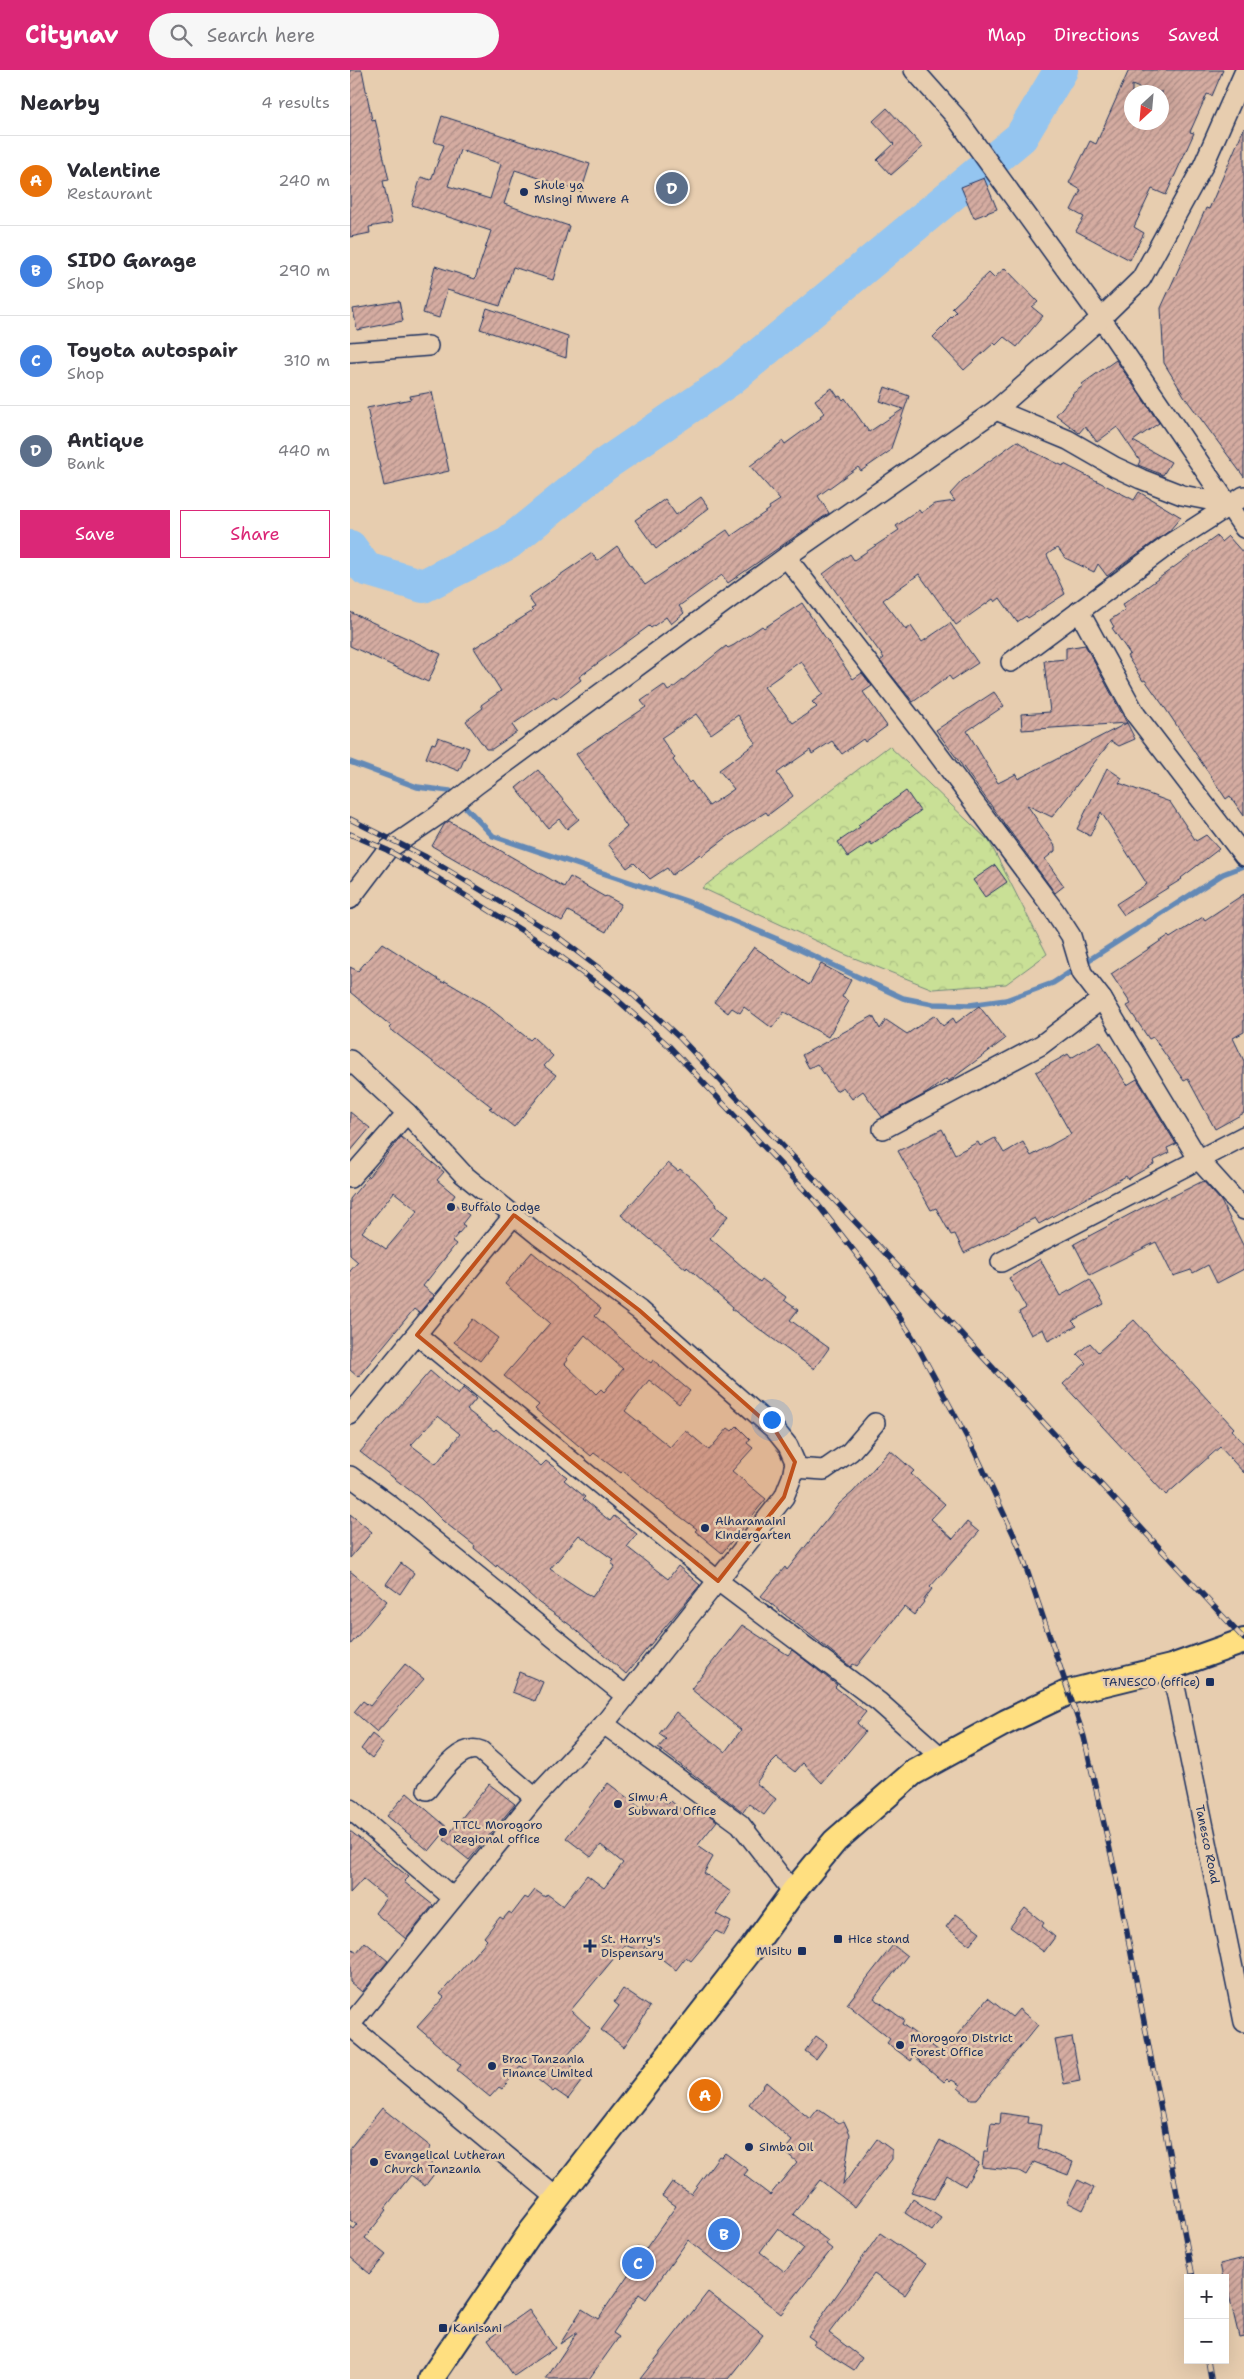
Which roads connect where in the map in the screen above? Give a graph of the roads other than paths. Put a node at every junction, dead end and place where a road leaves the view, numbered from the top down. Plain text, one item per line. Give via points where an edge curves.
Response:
1 (914, 70) edge
2 (1244, 73) edge
3 (1240, 92) edge
4 (1101, 318) junction
5 (428, 346) dead end
6 (350, 352) edge
7 (996, 410) junction
8 (1236, 500) edge
9 (1244, 528) edge
10 (786, 558) junction
11 (1079, 611) junction
12 (1012, 662) dead end
13 (1244, 856) edge
14 (350, 899) edge
15 (1102, 999) junction
16 (350, 1060) edge
17 (407, 1113) junction
18 (883, 1129) dead end
19 (1244, 1136) edge
20 (1199, 1160) junction
21 (350, 1178) edge
22 (1244, 1210) edge
23 (514, 1215) junction
24 (1001, 1262) dead end
25 (416, 1335) junction
26 (350, 1415) edge
27 (875, 1423) dead end
28 (794, 1468) junction
29 (350, 1476) edge
30 (718, 1581) junction
31 (1244, 1642) edge
32 (1171, 1667) junction
33 (626, 1696) junction
34 (604, 1724) junction
35 (942, 1758) junction
36 (427, 1790) dead end
37 (535, 1798) junction
38 (350, 1809) edge
39 (793, 1892) junction
40 (453, 1898) junction
41 (1244, 2022) edge
42 (350, 2026) edge
43 (557, 2198) junction
44 (431, 2379) edge

1 - 4 street via 956,116
2 - 3 street
3 - 4 street via 1141,279
4 - 7 street
4 - 8 street
5 - 6 street
7 - 8 street via 1068,440 1115,467 1182,495
7 - 10 street
8 - 9 street
8 - 11 street
10 - 14 street via 438,816 387,850
10 - 15 street via 1054,910 1071,936 1082,972
11 - 12 street
11 - 13 street via 1136,715
15 - 18 street via 1041,1045
15 - 20 street
16 - 17 street
17 - 21 street
17 - 23 street via 463,1174
19 - 20 street
20 - 22 street
20 - 24 street
23 - 25 street
23 - 28 street via 639,1310 775,1430 788,1446 795,1462
25 - 26 street
25 - 30 street
27 - 28 street via 850,1452 824,1470
28 - 30 street via 784,1498
29 - 33 street
30 - 33 street
30 - 35 street via 879,1702
31 - 32 main road
32 - 35 main road via 1069,1692
32 - 41 street, Tanesco Road
33 - 34 street
34 - 37 street
34 - 39 street via 740,1824
35 - 39 main road via 914,1773 855,1823 835,1841
36 - 37 street via 465,1750 473,1748 481,1751
37 - 40 street
38 - 40 street
39 - 43 main road via 754,1947
40 - 42 street
42 - 43 street
43 - 44 main road via 496,2281

